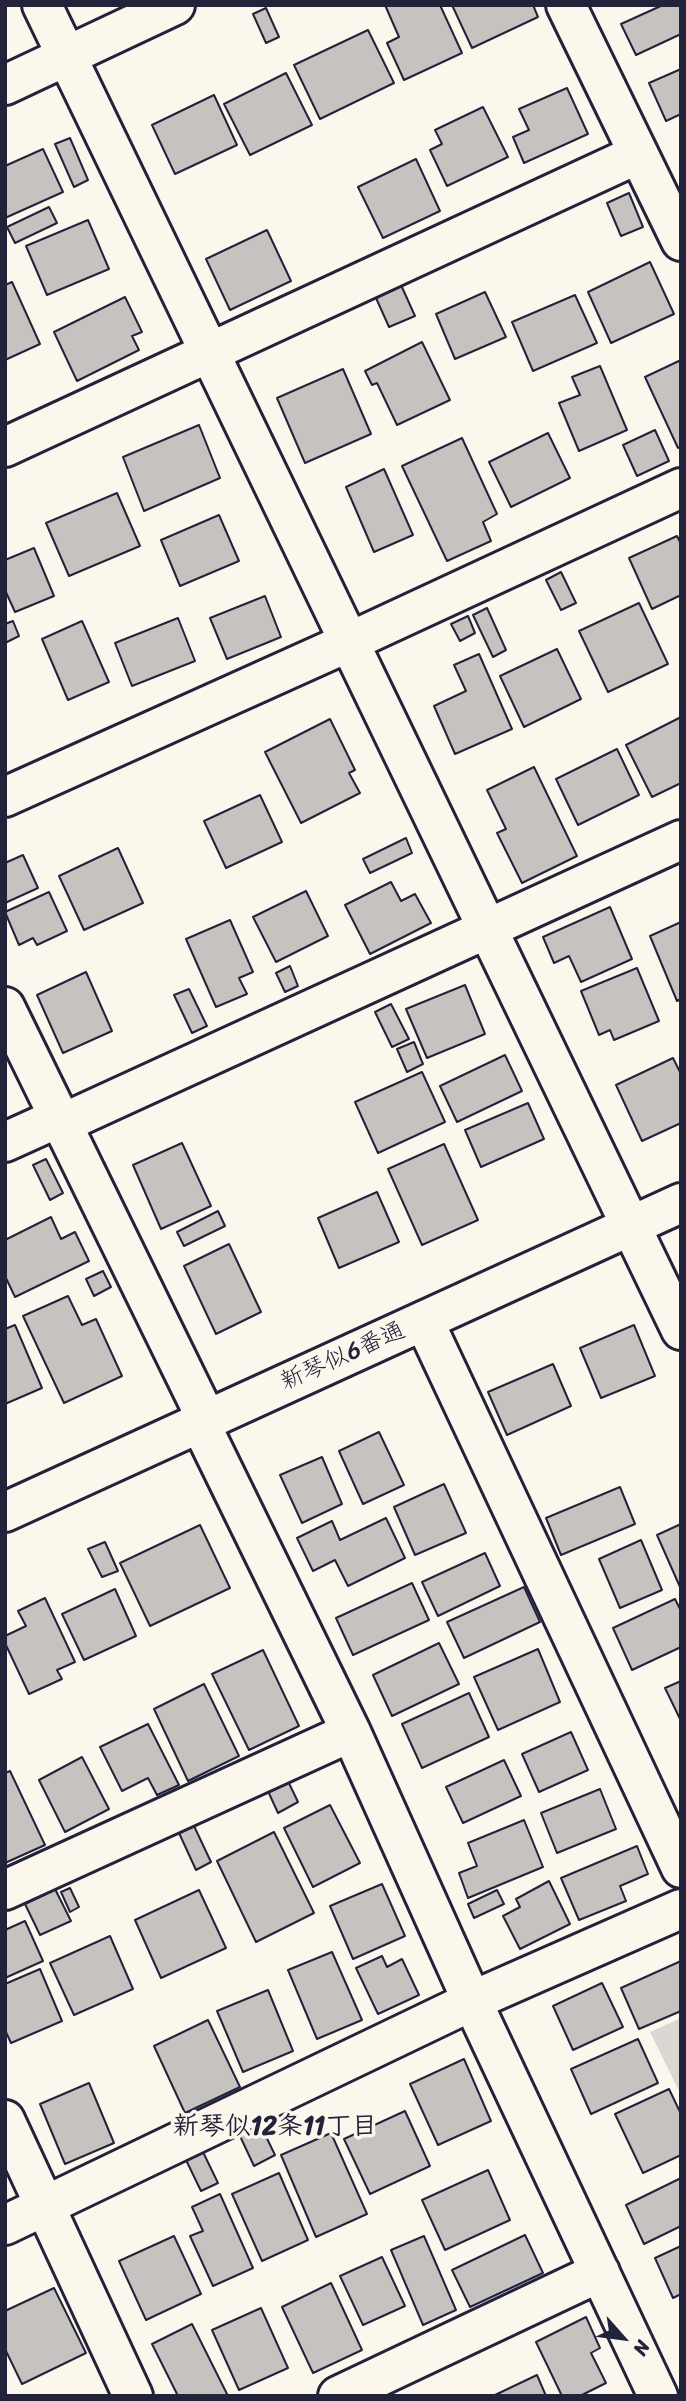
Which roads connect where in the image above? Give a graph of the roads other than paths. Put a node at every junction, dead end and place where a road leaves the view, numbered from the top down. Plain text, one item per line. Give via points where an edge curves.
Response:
1 (43, 5) edge
2 (175, 5) edge
3 (566, 5) edge
4 (67, 56) junction
5 (5, 85) edge
6 (638, 154) junction
7 (681, 241) edge
8 (210, 352) junction
9 (5, 447) edge
10 (681, 488) edge
11 (349, 642) junction
12 (5, 797) edge
13 (681, 840) edge
14 (488, 930) junction
15 (5, 1007) edge
16 (60, 1121) junction
17 (5, 1142) edge
18 (681, 1203) edge
19 (631, 1226) junction
20 (424, 1321) junction
21 (681, 1330) edge
22 (203, 1422) junction
23 (5, 1512) edge
24 (351, 1732) junction
25 (681, 1868) edge
26 (5, 1891) edge
27 (681, 1909) edge
28 (472, 2001) junction
29 (5, 2120) edge
30 (46, 2206) junction
31 (5, 2225) edge
32 (600, 2272) junction
33 (133, 2396) edge
34 (338, 2396) edge
35 (657, 2396) edge

1 - 4 street
2 - 4 street
3 - 6 street
4 - 5 street
4 - 8 street
6 - 7 street
6 - 8 street
8 - 9 street
8 - 11 street
10 - 11 street
11 - 12 street
11 - 14 street
13 - 14 street
14 - 16 street
14 - 19 street
15 - 16 street
16 - 17 street
16 - 22 street
18 - 19 street, 新琴似6番通
19 - 20 street, 新琴似6番通
19 - 21 street
20 - 22 street, 新琴似6番通
20 - 25 street
22 - 23 street, 新琴似6番通
22 - 24 street
24 - 26 street
24 - 28 street
27 - 28 street
28 - 30 street
28 - 32 street
29 - 30 street
30 - 31 street
30 - 33 street
32 - 34 street
32 - 35 street

